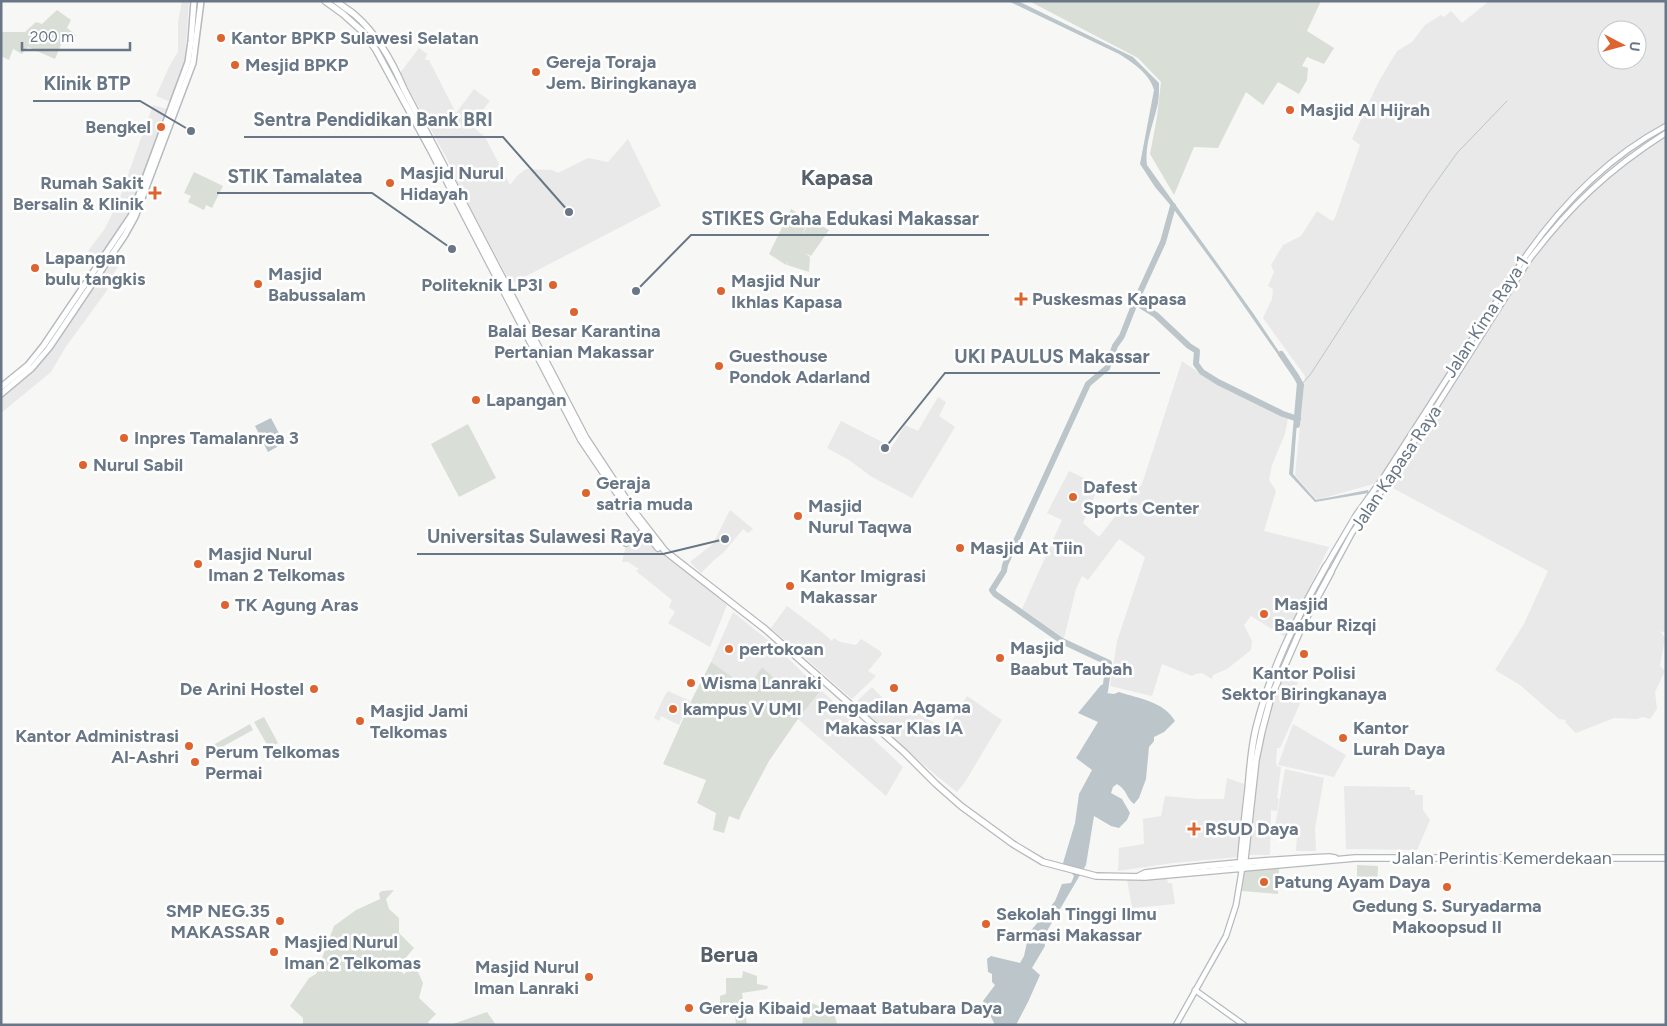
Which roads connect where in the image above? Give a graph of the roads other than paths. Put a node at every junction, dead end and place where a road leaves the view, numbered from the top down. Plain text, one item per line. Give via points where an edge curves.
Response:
1 (194, 1) edge
2 (201, 1) edge
3 (325, 1) edge
4 (336, 1) edge
5 (190, 62) junction
6 (1666, 126) edge
7 (1666, 133) edge
8 (429, 142) junction
9 (82, 293) junction
10 (1, 386) edge
11 (1, 394) edge
12 (584, 439) junction
13 (1387, 472) junction
14 (1393, 475) junction
15 (644, 531) junction
16 (626, 543) dead end
17 (1326, 566) joint
18 (1331, 572) joint
19 (1318, 588) junction
20 (834, 691) junction
21 (1666, 858) edge
22 (1242, 866) junction
23 (1195, 990) junction
24 (1176, 1025) edge
25 (1244, 1025) edge

1 - 5 main road
2 - 5 main road
3 - 8 highway, Jalan Perintis Kemerdekaan via 363,32
4 - 8 highway, Jalan Perintis Kemerdekaan via 356,15 377,40
5 - 9 main road via 130,216
6 - 13 main road, Jalan Kima Raya 1 via 1613,160 1557,215 1525,257
7 - 14 main road, Jalan Kapasa Raya via 1600,180 1542,243
8 - 12 highway, Jalan Perintis Kemerdekaan
9 - 10 main road via 28,365
9 - 11 main road via 49,348 32,368
12 - 15 highway, Jalan Perintis Kemerdekaan via 606,478
12 - 20 highway, Jalan Perintis Kemerdekaan via 665,550 765,629
13 - 14 main road
13 - 17 main road, Jalan Kima Raya 1
14 - 18 main road, Jalan Kapasa Raya via 1352,533
15 - 16 highway
15 - 20 highway, Jalan Perintis Kemerdekaan via 666,556
17 - 19 highway, Jalan Kapasa Raya
18 - 19 highway, Jalan Kapasa Raya
19 - 22 highway, Jalan Kapasa Raya via 1275,679 1259,730 1250,765
20 - 22 highway, Jalan Perintis Kemerdekaan via 978,820 1043,862 1103,877
21 - 22 highway, Jalan Perintis Kemerdekaan via 1409,857
22 - 23 main road via 1232,919 1218,952
23 - 24 main road
23 - 25 main road

